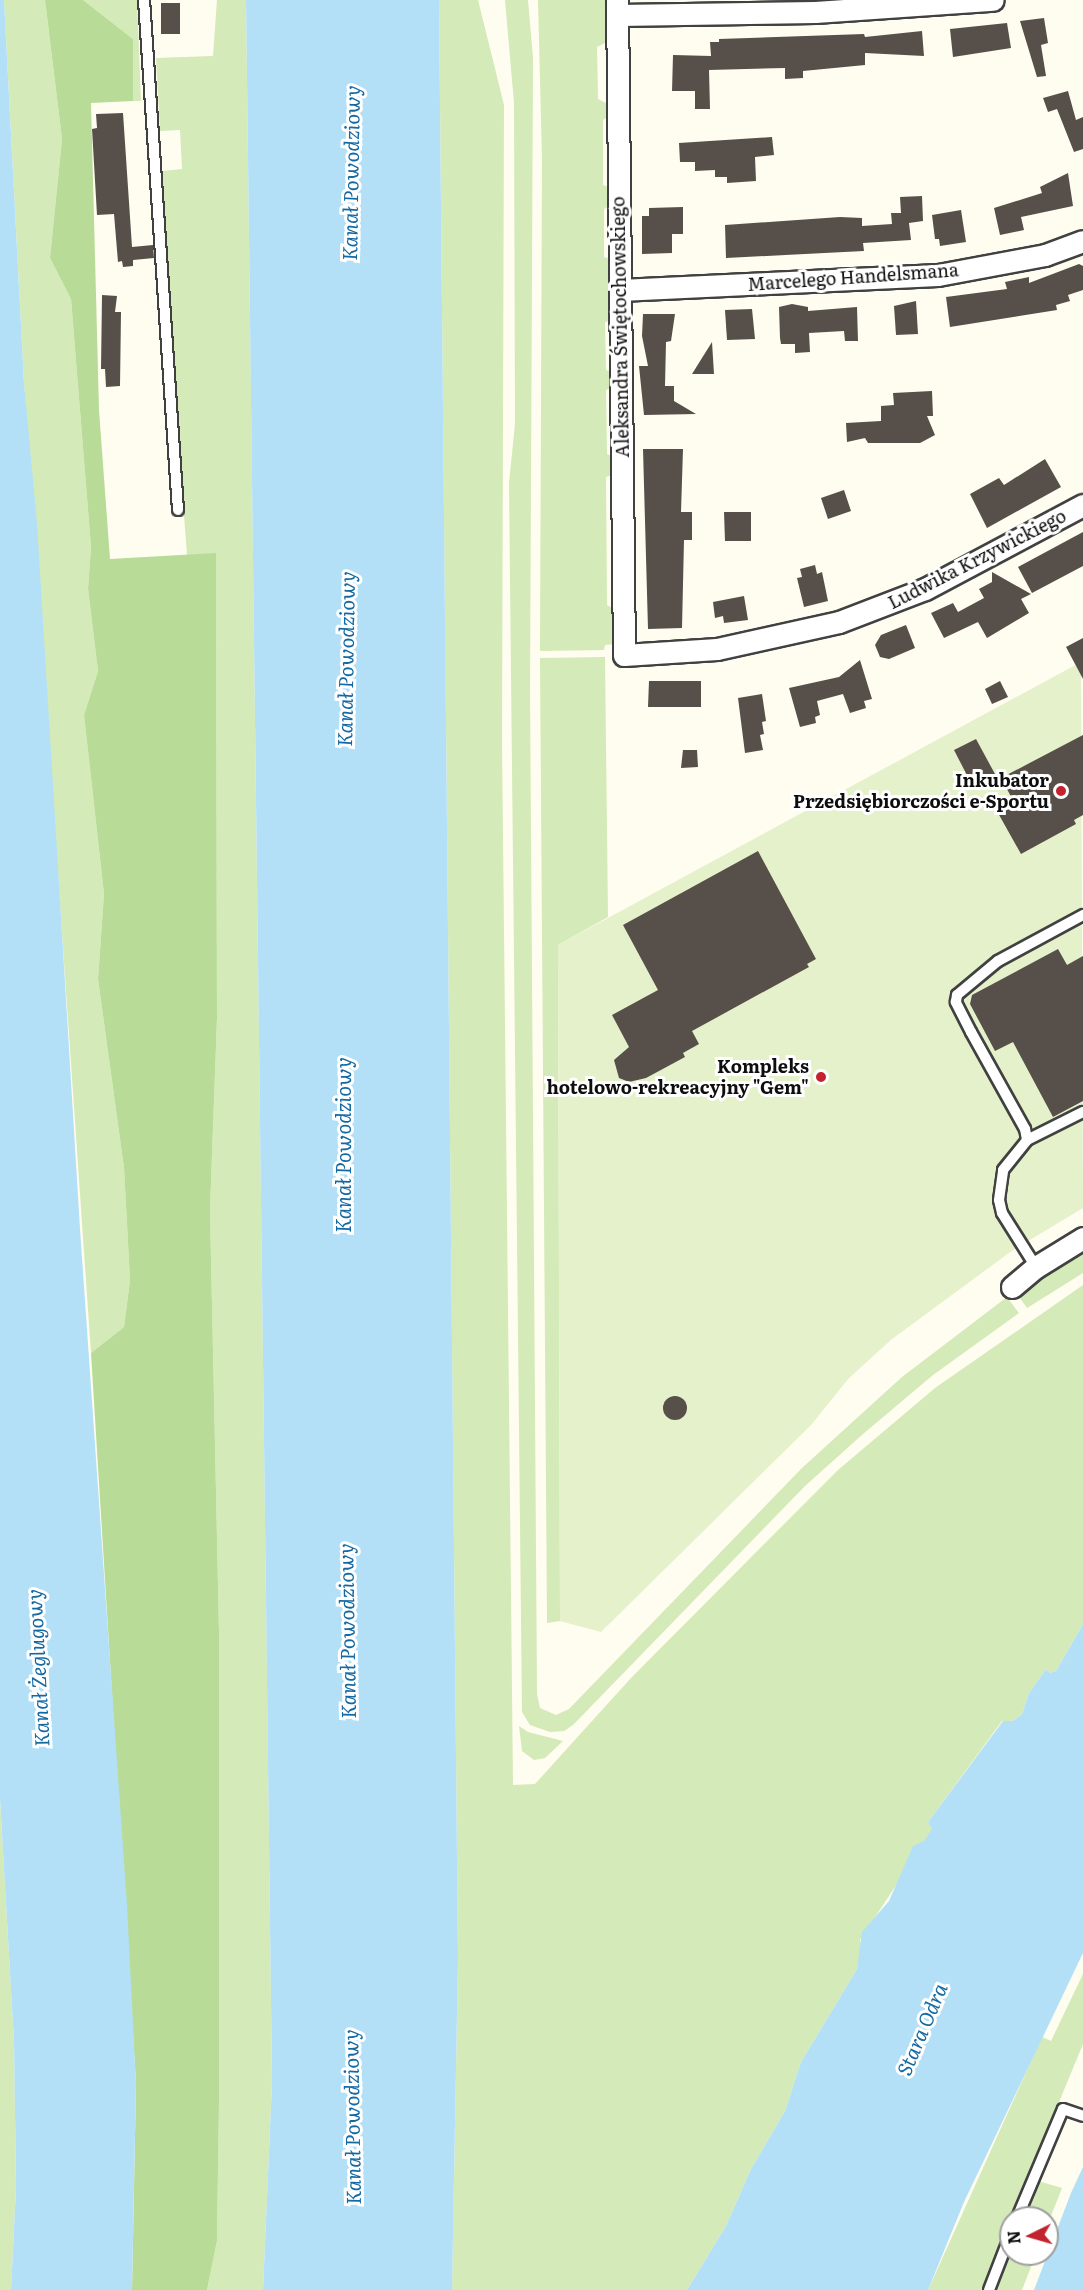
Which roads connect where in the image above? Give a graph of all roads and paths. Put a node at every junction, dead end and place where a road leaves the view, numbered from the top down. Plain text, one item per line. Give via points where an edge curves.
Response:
1 (144, 0) edge
2 (993, 0) edge
3 (618, 8) edge
4 (1083, 240) edge
5 (620, 290) junction
6 (1083, 505) edge
7 (178, 510) dead end
8 (624, 655) joint
9 (1083, 915) edge
10 (1083, 1112) edge
11 (1027, 1140) junction
12 (1083, 1238) edge
13 (1036, 1267) junction
14 (1012, 1287) dead end
15 (1083, 2116) edge
16 (1022, 2206) edge
17 (999, 2264) edge
18 (989, 2290) edge

1 - 7 lane
2 - 3 street via 816,12
3 - 5 street, Aleksandra Świętochowskiego
4 - 5 street, Marcelego Handelsmana via 1045,255 938,275
5 - 8 street, Aleksandra Świętochowskiego
6 - 8 street, Ludwika Krzywickiego via 943,580 839,622 717,650
9 - 11 lane via 998,961 957,995 956,1002 1020,1117
10 - 11 lane
11 - 13 lane via 1003,1170 999,1200 1002,1213
12 - 13 street
13 - 14 street
15 - 16 lane via 1063,2109
17 - 18 lane

